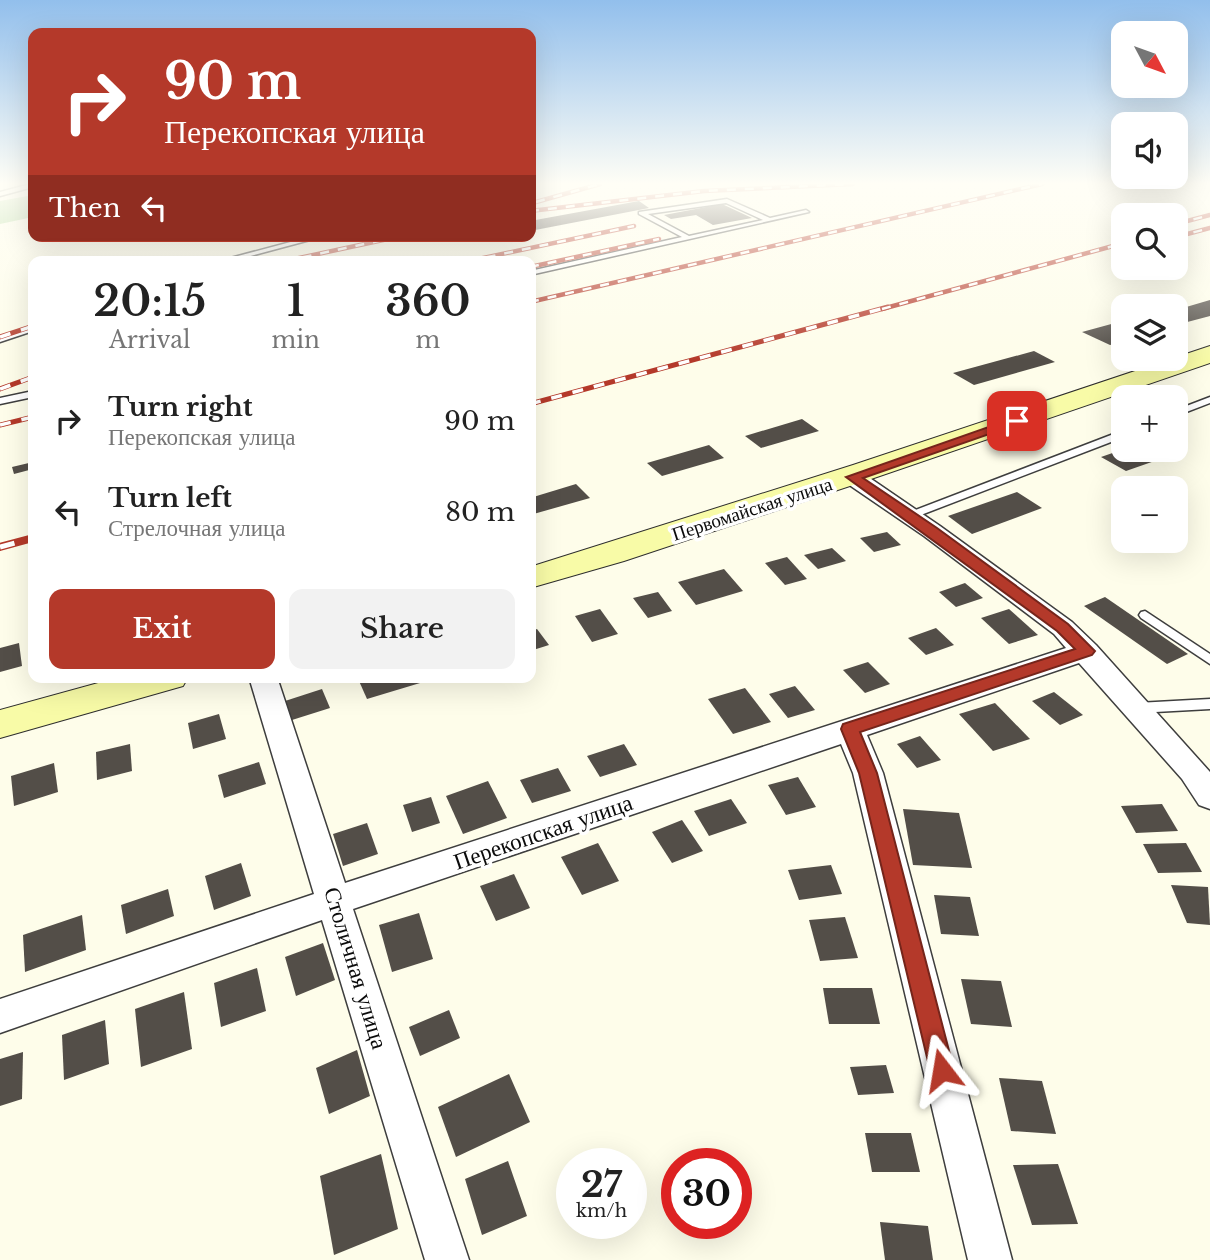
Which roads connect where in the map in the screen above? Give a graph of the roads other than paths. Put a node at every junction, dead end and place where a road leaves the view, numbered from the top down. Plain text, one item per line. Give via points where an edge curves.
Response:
1 (295, 243) edge
2 (666, 243) edge
3 (242, 256) edge
4 (536, 272) edge
5 (28, 330) edge
6 (0, 340) edge
7 (1210, 354) edge
8 (28, 395) edge
9 (1210, 400) edge
10 (0, 401) edge
11 (1188, 408) edge
12 (1111, 438) edge
13 (853, 477) junction
14 (909, 516) junction
15 (536, 576) edge
16 (1145, 615) dead end
17 (1087, 651) junction
18 (1210, 660) edge
19 (147, 683) edge
20 (265, 683) edge
21 (1210, 704) edge
22 (1137, 708) junction
23 (0, 724) edge
24 (850, 729) junction
25 (1210, 797) edge
26 (335, 901) junction
27 (0, 1016) edge
28 (447, 1260) edge
29 (990, 1260) edge

1 - 3 lane
2 - 4 lane
5 - 6 lane
7 - 13 main road, Первомайская улица
8 - 10 lane
9 - 11 lane
12 - 14 lane
13 - 14 street
13 - 15 main road, Первомайская улица
14 - 17 street via 1063,628
16 - 18 lane
17 - 22 street
17 - 24 street, Перекопская улица
19 - 23 main road
20 - 26 street, Столичная улица
21 - 22 lane
22 - 25 street
24 - 26 street, Перекопская улица
24 - 29 street via 868,773
26 - 27 street, Перекопская улица
26 - 28 street, Столичная улица

